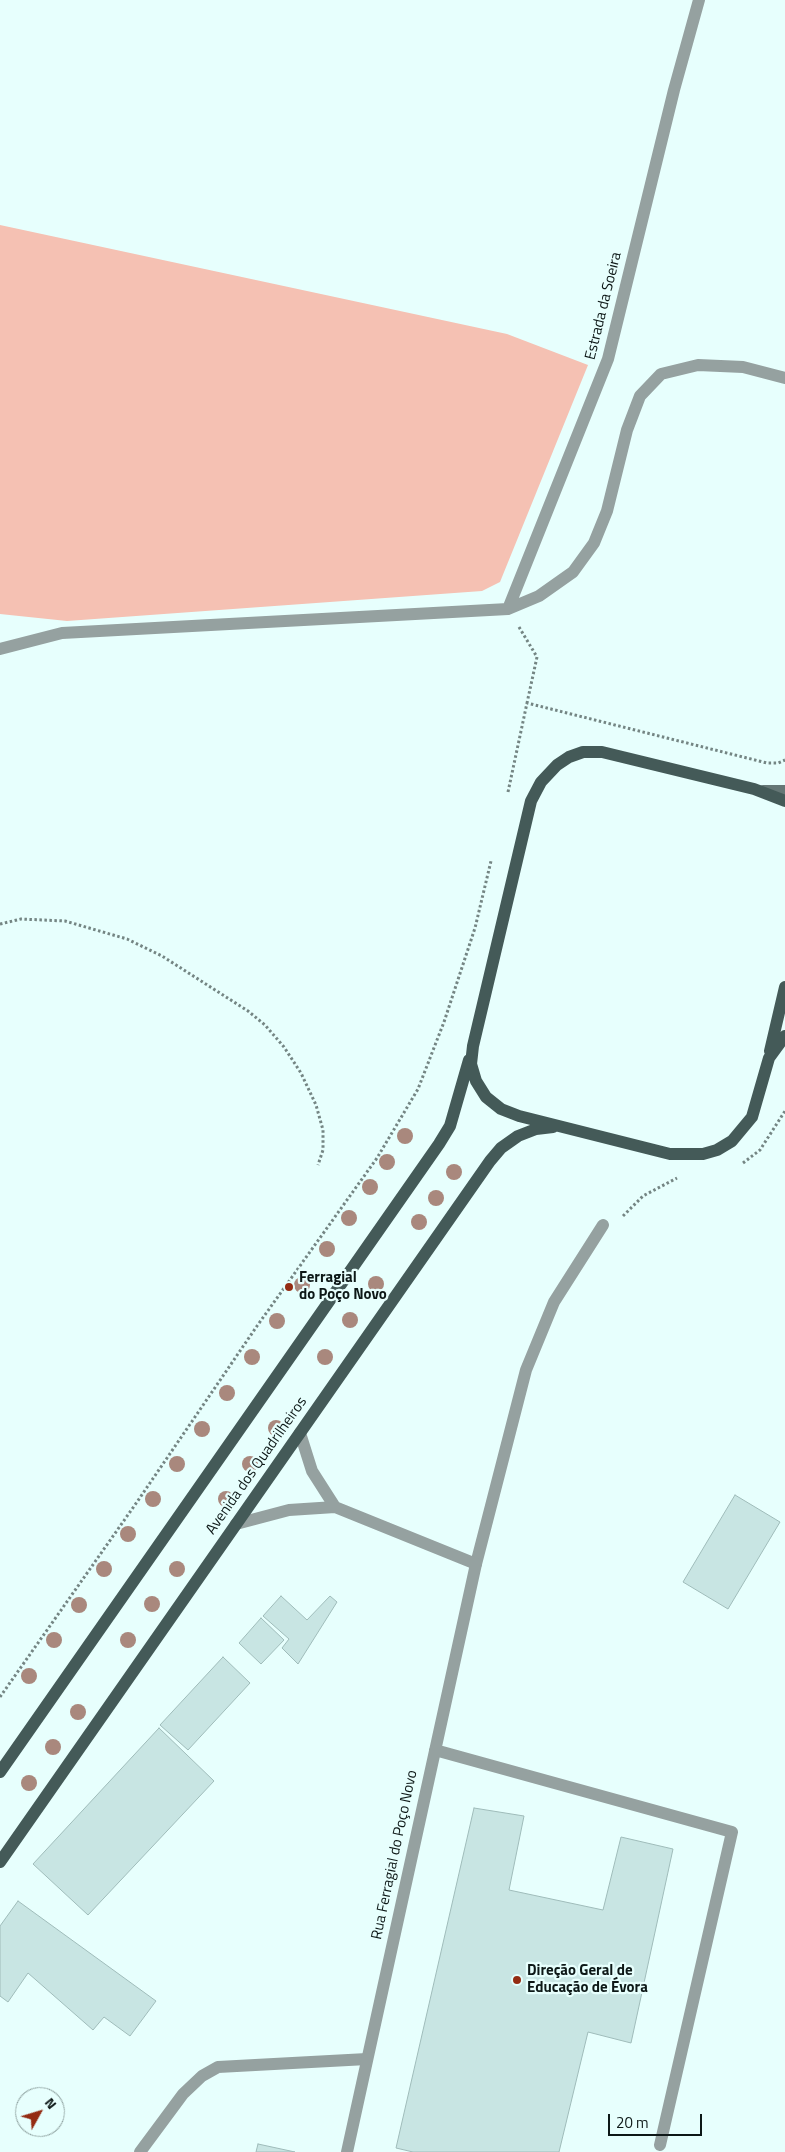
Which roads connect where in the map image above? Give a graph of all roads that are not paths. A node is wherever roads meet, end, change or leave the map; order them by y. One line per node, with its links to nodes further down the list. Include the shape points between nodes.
1 (699, 0): 3 (street, Estrada da Soeira, via 608,360)
2 (785, 378): 3 (street, via 743,367 698,365 661,374 640,396 607,511 594,543 573,572 539,596)
3 (508, 609): 4 (street, via 62,634)
4 (0, 649)
5 (754, 789): 6 (street); 7 (main road); 10 (main road, via 602,752 583,752 557,765 541,782 531,801)
6 (785, 791)
7 (785, 801)
8 (785, 987): 11 (main road)
9 (785, 1036): 11 (main road, via 774,1048)
10 (473, 1046): 12 (main road, via 473,1072 486,1097 501,1109); 19 (main road, via 457,1106 439,1144)
11 (765, 1073): 12 (main road, via 752,1118 732,1141 703,1154 670,1154)
12 (566, 1127): 14 (main road, Avenida dos Quadrilheiros, via 536,1129 501,1148)
13 (603, 1225): 17 (street, Rua Ferragial do Poço Novo, via 554,1302 526,1370)
14 (300, 1433): 15 (street, via 312,1470); 16 (main road, Avenida dos Quadrilheiros)
15 (335, 1507): 16 (street, via 290,1510); 17 (street)
16 (236, 1524): 20 (main road, Avenida dos Quadrilheiros)
17 (476, 1564): 18 (street, Rua Ferragial do Poço Novo)
18 (435, 1750): 21 (street, Rua Ferragial do Poço Novo); 22 (street, via 732,1832)
19 (0, 1772)
20 (0, 1862)
21 (368, 2059): 23 (street, via 218,2067 202,2076 183,2094); 24 (street, Rua Ferragial do Poço Novo)
22 (660, 2145)
23 (140, 2152)
24 (347, 2152)

